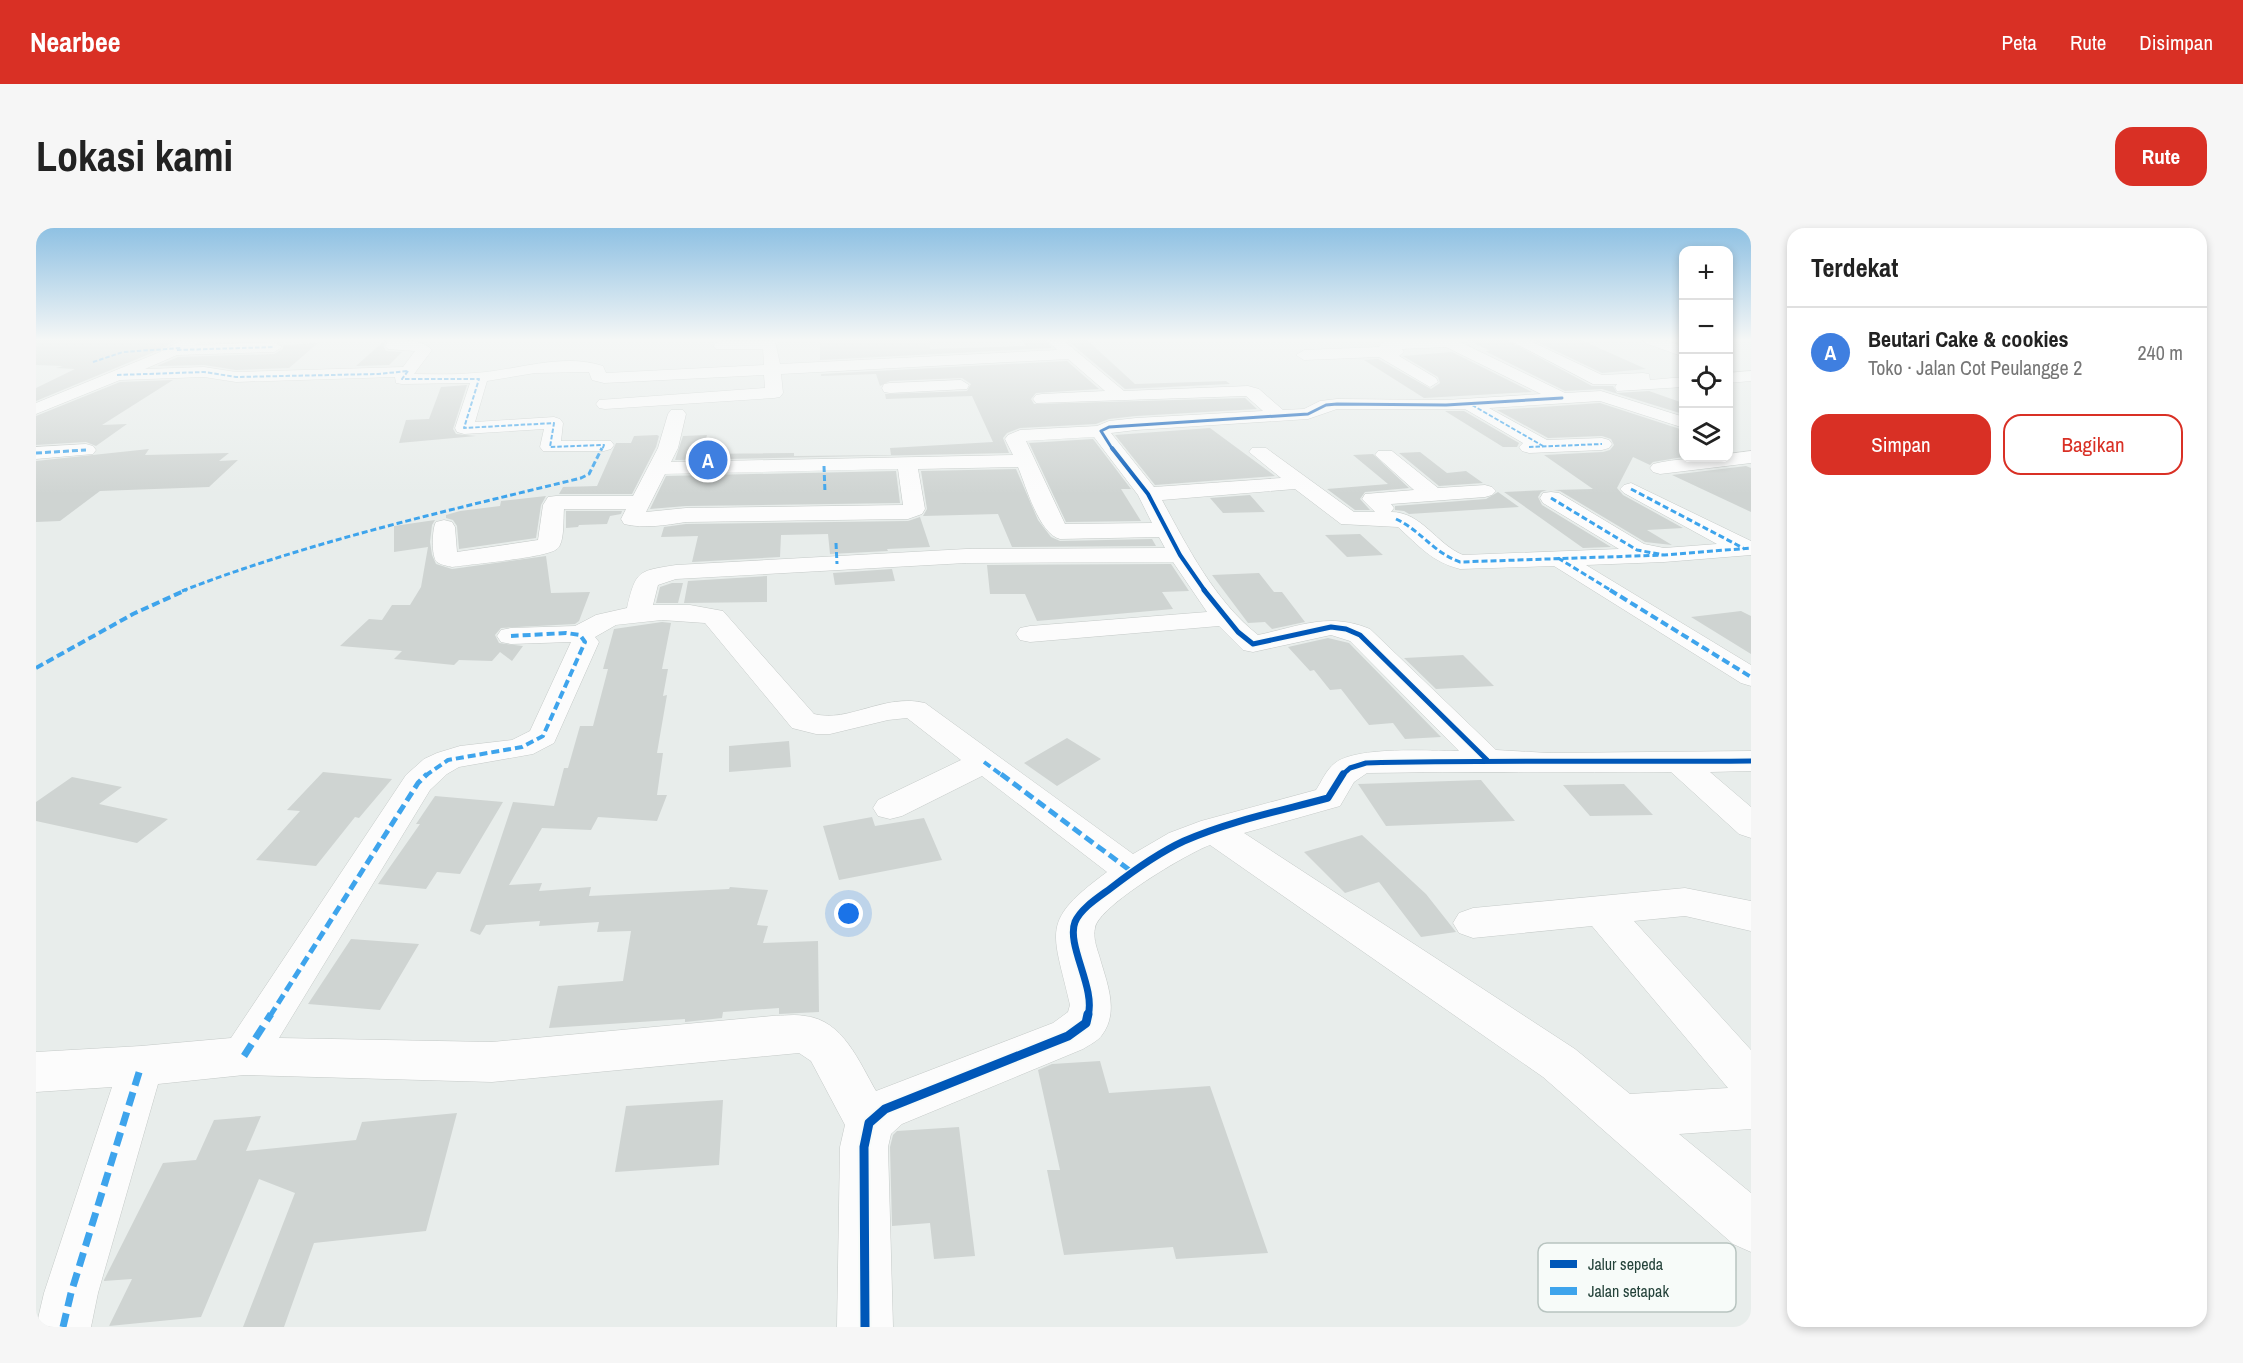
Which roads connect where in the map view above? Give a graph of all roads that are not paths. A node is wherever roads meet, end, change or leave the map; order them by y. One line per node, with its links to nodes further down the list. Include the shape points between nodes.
1 (78, 391): 16 (street)
2 (475, 391): 24 (street, via 464,428 554,423 550,447)
3 (774, 391): 13 (street)
4 (1031, 391): 15 (street)
5 (1115, 391): 10 (street)
6 (1241, 391): 10 (street)
7 (1249, 391): 18 (street)
8 (1548, 391): 12 (street)
9 (1609, 391): 11 (street)
10 (1120, 396): 15 (street)
11 (1601, 396): 12 (street); 19 (street)
12 (1562, 398): 14 (street)
13 (605, 404)
14 (1469, 404): 18 (street, via 1337,404 1308,414); 23 (street, via 1536,447)
15 (1034, 408): 21 (street)
16 (36, 409)
17 (677, 414): 34 (street, via 668,448)
18 (1279, 416): 20 (street, via 1136,424)
19 (1679, 422)
20 (1101, 432): 21 (street); 40 (street)
21 (1045, 435): 31 (street, via 1016,437)
22 (1733, 441): 25 (street)
23 (1602, 444)
24 (604, 445)
25 (1751, 448)
26 (86, 450): 28 (street)
27 (1259, 452): 36 (street)
28 (36, 453)
29 (1385, 455): 41 (street)
30 (1751, 457): 35 (street)
31 (1024, 461): 32 (street); 46 (street, via 1060,532)
32 (907, 465): 33 (street); 43 (street, via 914,509 908,512 698,514 632,519)
33 (824, 466): 34 (street); 39 (street)
34 (657, 468): 43 (street)
35 (1660, 468)
36 (1300, 482): 40 (street); 44 (street, via 1349,519)
37 (1631, 489): 47 (street)
38 (1485, 491): 41 (street)
39 (825, 493)
40 (1148, 494): 46 (street)
41 (1433, 495): 44 (street, via 1373,500)
42 (1551, 498): 49 (street, via 1623,544)
43 (639, 502): 45 (street, via 556,502 551,542 546,545 452,560 446,558)
44 (1396, 519): 50 (street, via 1406,522 1449,560)
45 (444, 527)
46 (1169, 530): 48 (street)
47 (1747, 548): 49 (street)
48 (1180, 555): 51 (street, via 837,553 657,575 646,581); 52 (street)
49 (1664, 555): 50 (street)
50 (1558, 558): 56 (street)
51 (638, 615): 54 (street, via 609,619); 59 (street, via 702,613 714,617 802,721 813,726 826,727 891,708 914,709)
52 (1226, 618): 53 (street); 57 (street, via 1253,644 1331,627 1360,635)
53 (1030, 634)
54 (580, 635): 55 (street); 68 (street, via 585,642 579,660 543,736 534,744 517,749 447,760 418,783)
55 (511, 636)
56 (1751, 677)
57 (1487, 760): 60 (street); 63 (street, via 1356,765 1341,774 1328,798)
58 (1751, 761): 60 (street)
59 (984, 762): 61 (street); 64 (street)
60 (1679, 762): 62 (street)
61 (890, 808)
62 (1751, 826)
63 (1213, 830): 64 (street, via 1182,842); 73 (street, via 1558,1063)
64 (1132, 872): 74 (street, via 1090,904 1075,923 1075,941 1091,1005 1086,1023 1068,1036 885,1110)
65 (1602, 912): 66 (street, via 1685,902); 67 (street); 71 (street)
66 (1751, 916)
67 (1473, 923)
68 (244, 1056): 69 (street); 74 (street, via 492,1062 806,1034 827,1048)
69 (141, 1066): 70 (street); 76 (street)
70 (36, 1072)
71 (1751, 1082)
72 (1751, 1108): 73 (street)
73 (1621, 1116): 75 (street)
74 (869, 1123): 77 (street, via 864,1147)
75 (1751, 1226)
76 (63, 1327)
77 (864, 1327)

